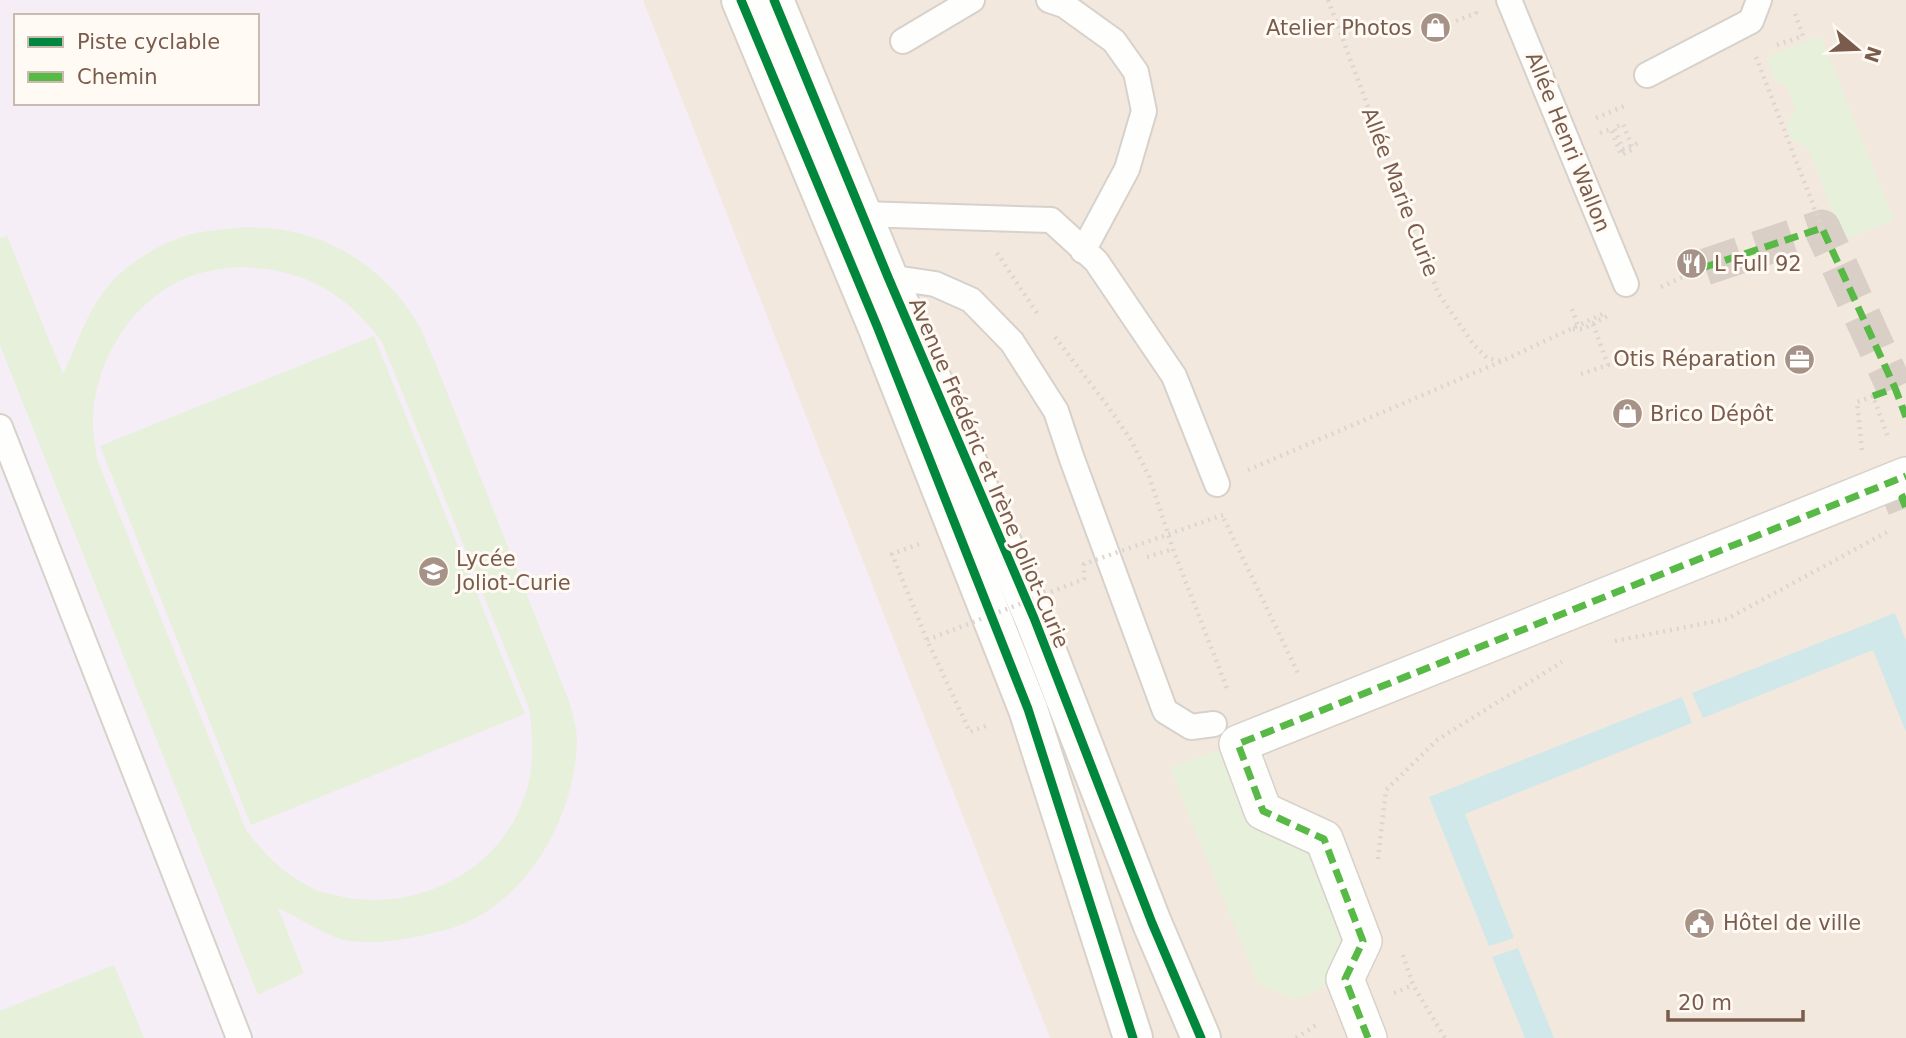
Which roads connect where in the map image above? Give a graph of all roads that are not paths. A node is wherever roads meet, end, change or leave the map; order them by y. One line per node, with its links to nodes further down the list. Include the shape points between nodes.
1 (741, 0): 18 (main road, via 877,326 1028,709)
2 (775, 0): 9 (main road, Avenue Frédéric et Irène Joliot-Curie)
3 (972, 0): 7 (lane)
4 (1049, 0): 10 (lane, via 1064,5 1114,41 1136,72 1144,111 1127,169)
5 (1510, 0): 12 (lane, Allée Henri Wallon)
6 (1759, 0): 8 (lane, via 1751,21)
7 (903, 41)
8 (1647, 75)
9 (862, 214): 10 (lane, via 1051,220); 11 (main road, Avenue Frédéric et Irène Joliot-Curie)
10 (1083, 250): 15 (lane, via 1096,261 1174,376)
11 (888, 277): 16 (lane, via 934,285 971,300 1012,342 1056,411 1164,711 1191,727); 19 (main road, Avenue Frédéric et Irène Joliot-Curie, via 1034,618)
12 (1626, 284)
13 (0, 427): 17 (lane)
14 (1898, 460): 20 (street, via 1238,744 1262,811 1324,839 1363,941 1345,979)
15 (1217, 484)
16 (1214, 724)
17 (239, 1038)
18 (1133, 1038)
19 (1201, 1038)
20 (1368, 1038)

